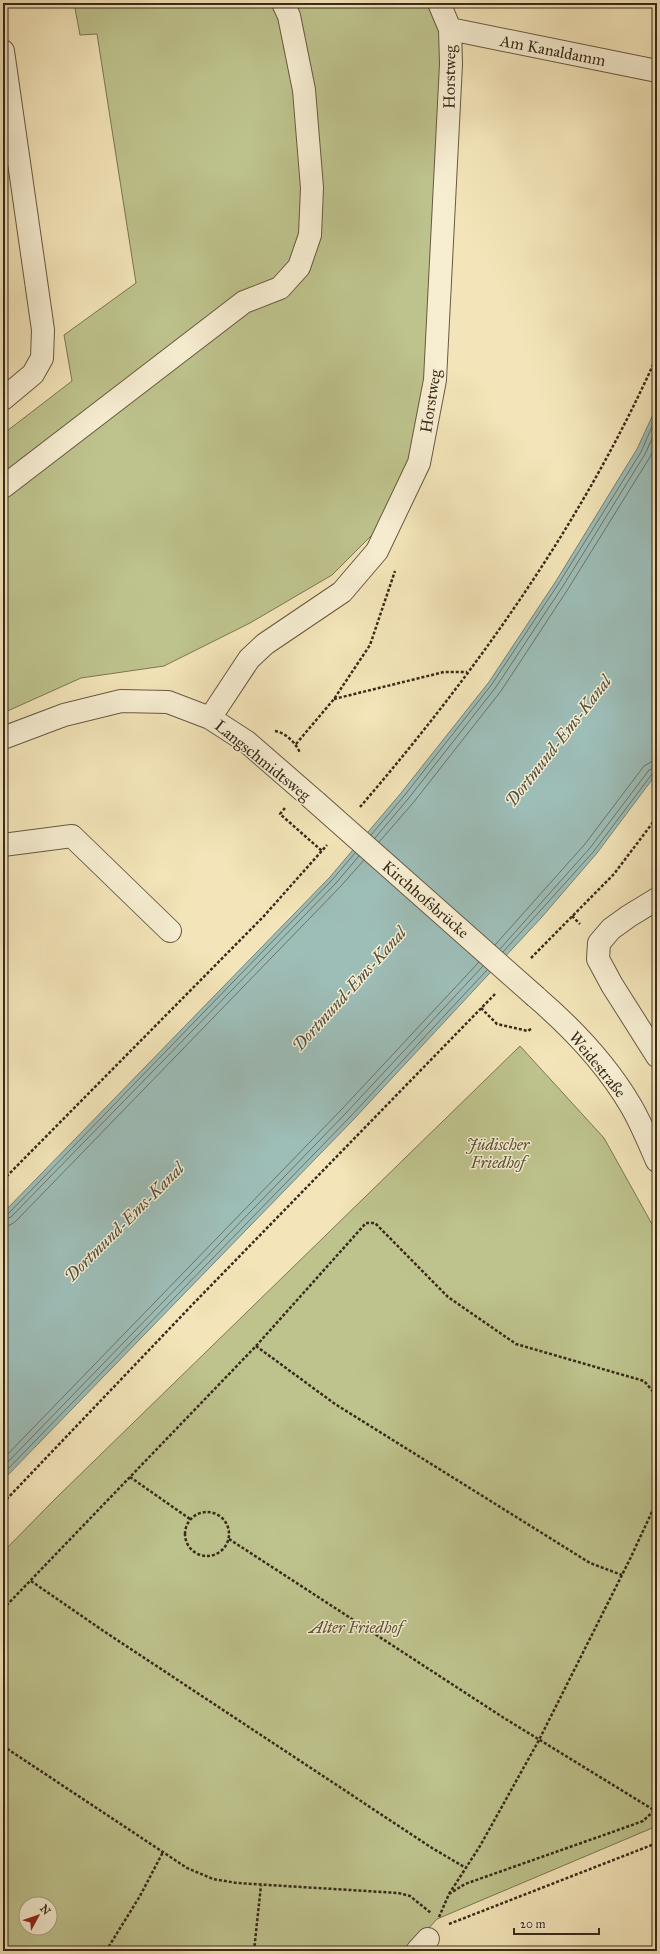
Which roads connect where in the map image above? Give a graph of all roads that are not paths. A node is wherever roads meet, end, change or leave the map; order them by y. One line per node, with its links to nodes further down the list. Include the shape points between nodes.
1 (283, 3): 8 (street, via 289,16 304,90 312,188 310,234 299,267 280,288 244,302)
2 (440, 3): 3 (street, Horstweg)
3 (450, 30): 5 (street, Am Kanaldamm); 9 (street, Horstweg, via 451,64 435,380 419,463 377,551 342,592 265,644 249,659)
4 (3, 51): 6 (street)
5 (657, 71)
6 (6, 85): 7 (street, via 43,330 42,358 34,374)
7 (3, 399)
8 (3, 487)
9 (210, 718): 10 (street, Langschmidtsweg, via 168,702 121,701 64,715); 11 (street, Langschmidtsweg, via 246,742)
10 (3, 738)
11 (316, 802): 15 (street, Kirchhofsbrücke, bridge)
12 (3, 845): 14 (street, via 72,836)
13 (657, 899): 16 (street, via 611,929 599,943 598,958)
14 (170, 931)
15 (536, 997): 17 (street, Weidestraße, via 571,1030 610,1074 630,1106)
16 (657, 1056)
17 (657, 1161)

